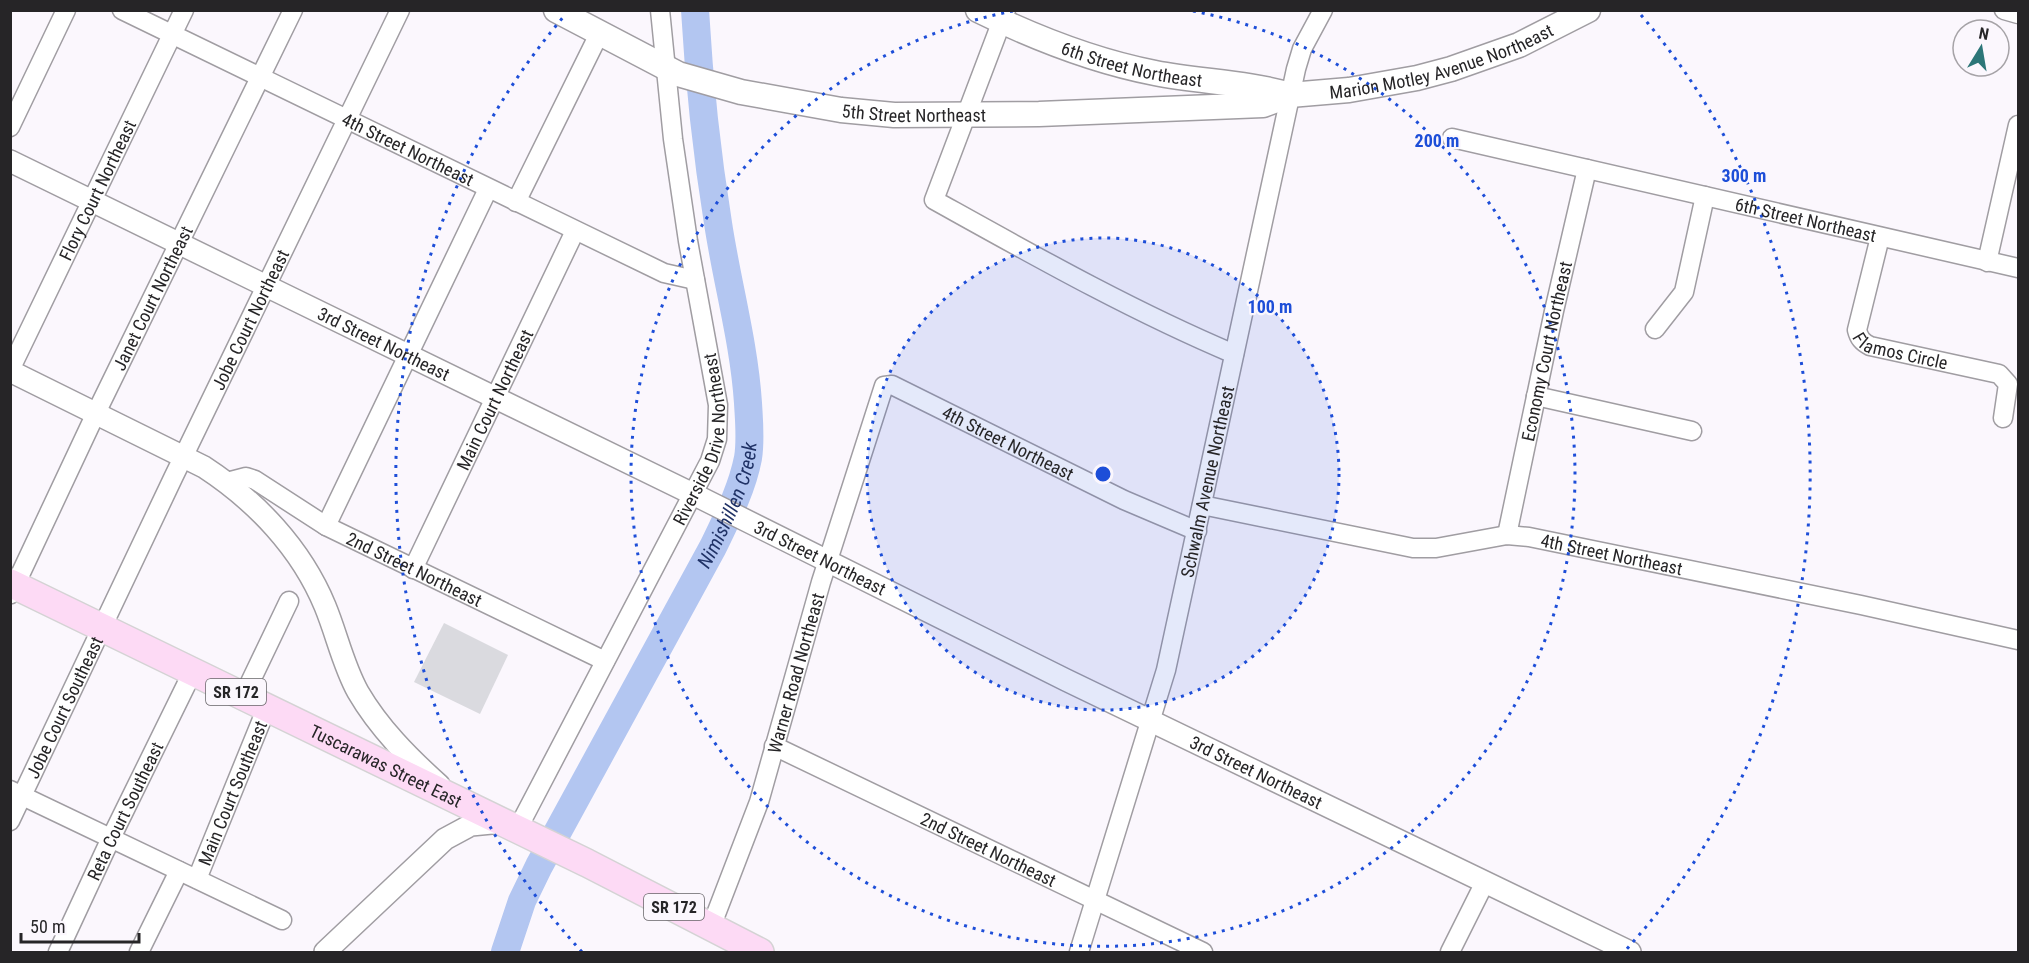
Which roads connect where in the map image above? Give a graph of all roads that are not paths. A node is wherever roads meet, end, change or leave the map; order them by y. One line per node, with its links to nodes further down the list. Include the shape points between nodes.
1 (66, 10): 22 (street)
2 (122, 10): 15 (street, 4th Street Northeast)
3 (184, 10): 15 (street, Flory Court Northeast)
4 (292, 10): 17 (street, Janet Court Northeast)
5 (400, 10): 20 (street, Jobe Court Northeast)
6 (556, 10): 14 (main road, 5th Street Northeast)
7 (660, 10): 16 (street, Riverside Drive Northeast)
8 (978, 10): 13 (main road, 6th Street Northeast)
9 (1323, 10): 18 (street, Schwalm Avenue Northeast, via 1302,49)
10 (1588, 10): 18 (main road, Marion Motley Avenue Northeast, via 1519,45 1451,69 1349,90)
11 (2004, 10): 12 (street)
12 (2019, 14)
13 (1004, 16): 18 (main road, 6th Street Northeast, via 1052,44 1120,65 1190,79 1263,87); 19 (street)
14 (600, 32): 16 (main road, 5th Street Northeast); 29 (street)
15 (172, 35): 17 (street, 4th Street Northeast); 28 (street, Flory Court Northeast)
16 (672, 71): 19 (main road, 5th Street Northeast, via 741,92 865,113); 35 (street, Riverside Drive Northeast, via 676,162)
17 (260, 77): 20 (street, 4th Street Northeast); 32 (street, Janet Court Northeast)
18 (1290, 95): 19 (main road, 5th Street Northeast, via 1263,105); 38 (street, Schwalm Avenue Northeast)
19 (967, 115): 38 (street, via 934,200 1076,279)
20 (347, 120): 26 (street, 4th Street Northeast); 36 (street, Jobe Court Northeast)
21 (2019, 125): 33 (street)
22 (10, 127)
23 (1452, 138): 25 (street, 6th Street Northeast)
24 (10, 161): 28 (street, 3rd Street Northeast)
25 (1587, 169): 27 (street, 6th Street Northeast); 42 (street, Economy Court Northeast)
26 (488, 189): 29 (street, 4th Street Northeast); 39 (street)
27 (1705, 196): 31 (street, 6th Street Northeast); 37 (street, via 1684,292)
28 (91, 201): 32 (street, 3rd Street Northeast); 40 (street, Flory Court Northeast)
29 (516, 202): 30 (street, 4th Street Northeast)
30 (575, 231): 35 (street, 4th Street Northeast, via 664,273); 43 (street, Main Court Northeast)
31 (1881, 237): 33 (street, 6th Street Northeast); 45 (street, Flamos Circle, via 1858,336 1870,346 1999,374 2008,384)
32 (178, 244): 36 (street, 3rd Street Northeast); 44 (street, Janet Court Northeast)
33 (1987, 262): 34 (street, 6th Street Northeast)
34 (2019, 268)
35 (695, 280): 49 (street, Riverside Drive Northeast, via 718,416 714,450)
36 (266, 287): 39 (street, 3rd Street Northeast); 47 (street, Jobe Court Northeast)
37 (1655, 329)
38 (1234, 354): 50 (street, Schwalm Avenue Northeast)
39 (408, 357): 43 (street, 3rd Street Northeast); 51 (street)
40 (10, 370): 44 (street)
41 (887, 384): 52 (street, 4th Street Northeast, via 1124,500); 54 (street, Warner Road Northeast)
42 (1536, 396): 46 (street); 53 (street, Economy Court Northeast)
43 (494, 398): 49 (street, 3rd Street Northeast); 55 (street, Main Court Northeast)
44 (96, 413): 47 (street); 56 (street, Janet Court Northeast)
45 (2003, 418)
46 (1692, 431)
47 (184, 456): 48 (street); 58 (street, Jobe Court Northeast)
48 (227, 482): 51 (street, 2nd Street Northeast, via 240,478 255,480); 66 (street, via 267,519 306,568 326,608 352,679 375,718 416,764)
49 (698, 497): 54 (street, 3rd Street Northeast); 60 (street, Riverside Drive Northeast)
50 (1202, 505): 52 (street, Schwalm Avenue Northeast); 53 (street, 4th Street Northeast, via 1413,548 1436,548)
51 (326, 526): 55 (street, 2nd Street Northeast)
52 (1197, 531): 63 (street, Schwalm Avenue Northeast)
53 (1507, 535): 59 (street, 4th Street Northeast, via 1862,604)
54 (828, 561): 63 (street, 3rd Street Northeast); 64 (street, Warner Road Northeast)
55 (413, 569): 60 (street, 2nd Street Northeast)
56 (12, 588): 58 (main road, Tuscarawas Street East / SR 172)
57 (289, 601): 62 (street, Main Court Southeast)
58 (103, 627): 61 (main road, Tuscarawas Street East / SR 172); 65 (street, Jobe Court Southeast)
59 (2019, 640)
60 (605, 661): 68 (street, Riverside Drive Northeast)
61 (193, 671): 62 (main road, Tuscarawas Street East / SR 172); 69 (street, Reta Court Southeast)
62 (255, 701): 66 (main road, Tuscarawas Street East / SR 172); 71 (street, Main Court Southeast)
63 (1152, 721): 72 (street, 3rd Street Northeast); 73 (street, Schwalm Avenue Northeast)
64 (774, 746): 73 (street, 2nd Street Northeast); 75 (street, Warner Road Northeast, via 759,802)
65 (16, 793): 67 (street, Jobe Court Southeast); 69 (street)
66 (460, 802): 68 (main road, Tuscarawas Street East / SR 172)
67 (10, 821)
68 (516, 829): 75 (main road, Tuscarawas Street East / SR 172); 79 (street, via 471,825 445,839)
69 (111, 838): 70 (street); 77 (street, Reta Court Southeast)
70 (179, 870): 71 (street); 78 (street)
71 (197, 879): 74 (street)
72 (1485, 882): 82 (street); 83 (street, 3rd Street Northeast)
73 (1096, 900): 80 (street, Schwalm Avenue Northeast); 81 (street, 2nd Street Northeast)
74 (282, 920)
75 (711, 927): 76 (main road, Tuscarawas Street East / SR 172)
76 (754, 951)
77 (58, 952)
78 (139, 952)
79 (325, 952)
80 (1079, 952)
81 (1203, 952)
82 (1450, 952)
83 (1630, 952)

